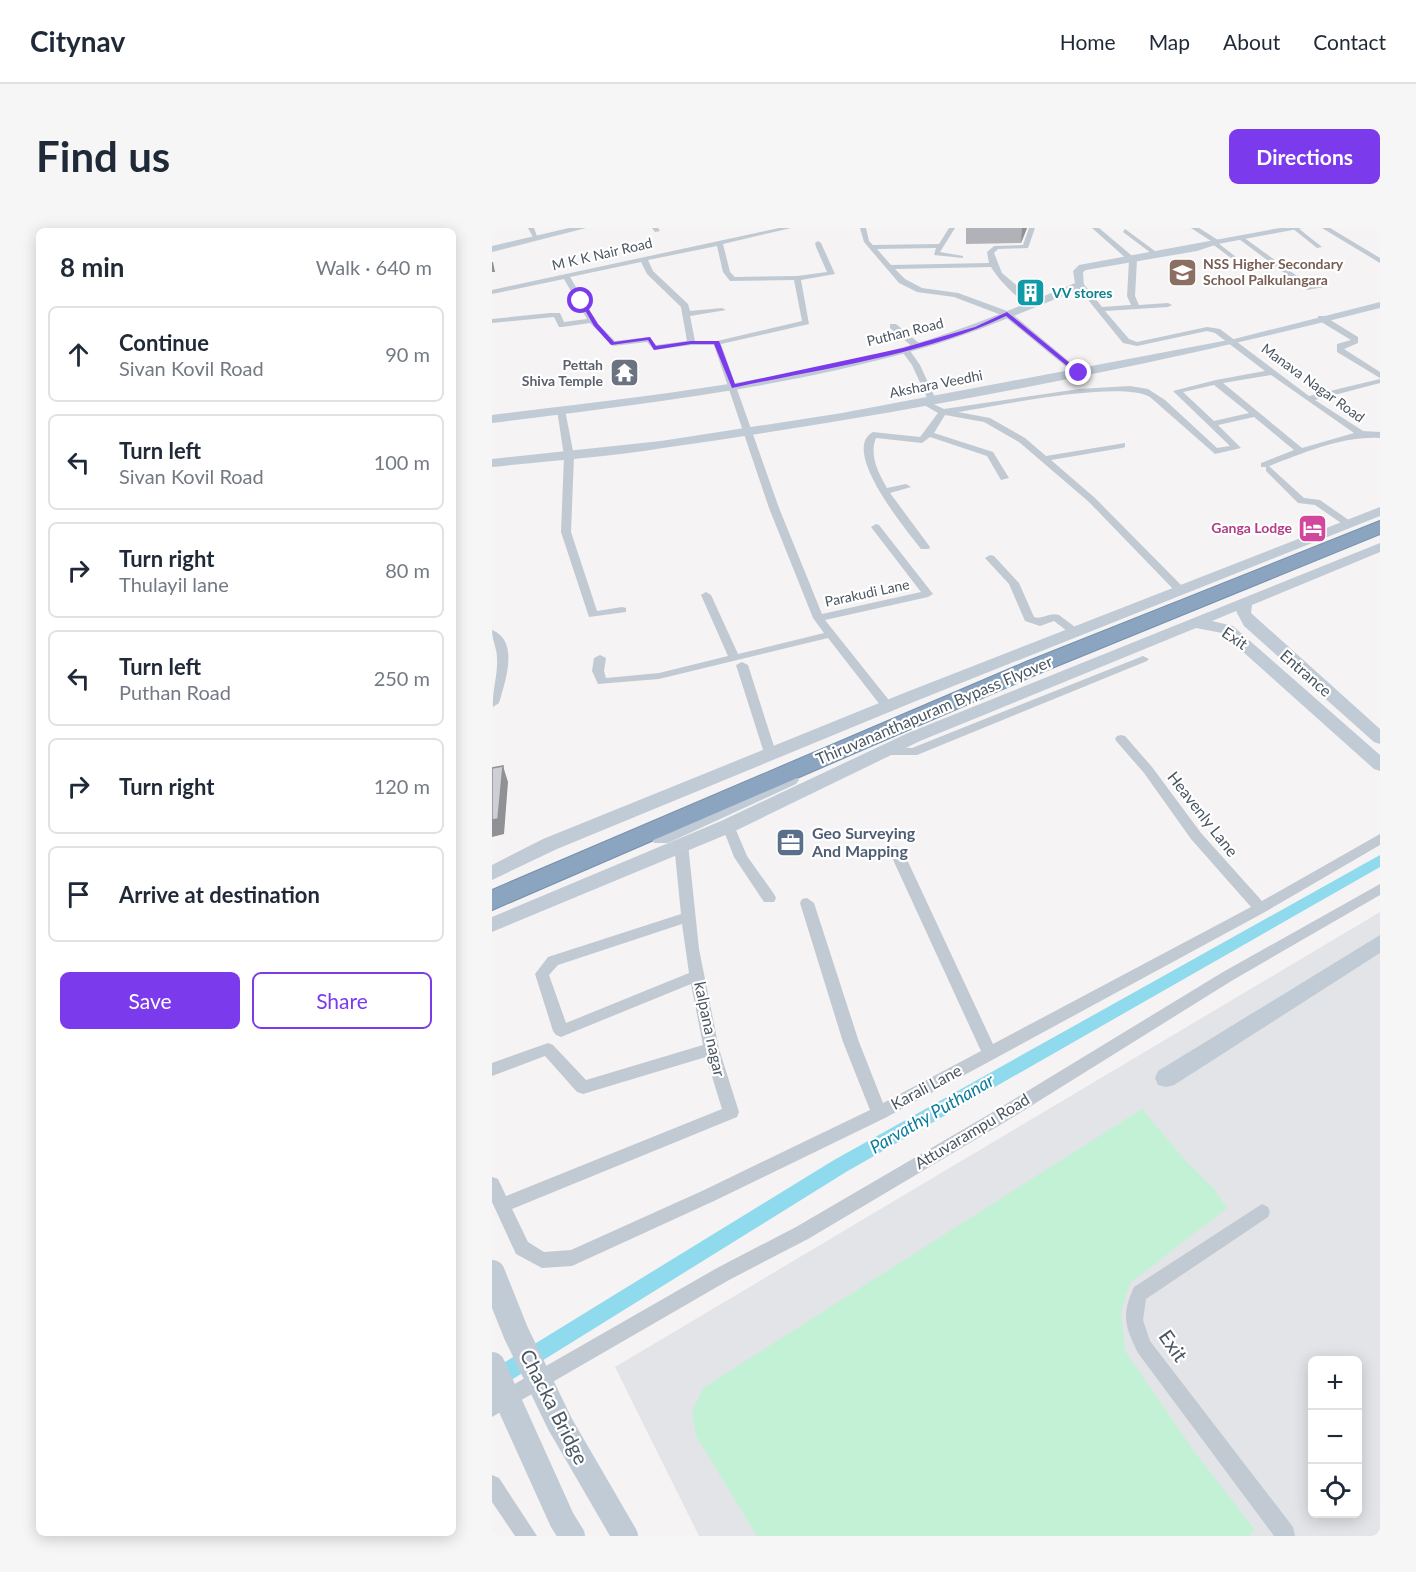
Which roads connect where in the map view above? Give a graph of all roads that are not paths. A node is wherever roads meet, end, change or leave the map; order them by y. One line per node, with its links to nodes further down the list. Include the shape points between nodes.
1 (531, 228): 13 (street)
2 (581, 228): 13 (street)
3 (788, 228): 15 (street, M K K Nair Road)
4 (863, 228): 19 (street)
5 (952, 228): 18 (street)
6 (1032, 228): 27 (street, via 1026,247 992,248)
7 (1095, 228): 25 (street)
8 (1194, 228): 16 (street)
9 (1297, 228): 11 (street); 20 (street)
10 (1325, 228): 26 (street)
11 (1268, 230): 14 (street)
12 (1125, 231): 22 (street)
13 (536, 238): 21 (street)
14 (1240, 238): 16 (street); 32 (street, via 1310,288)
15 (718, 242): 24 (street, M K K Nair Road); 30 (street, via 733,279)
16 (1215, 242): 22 (street); 23 (street)
17 (818, 243): 30 (street, via 831,274)
18 (941, 246): 19 (street); 27 (street, via 936,254)
19 (871, 247): 28 (street)
20 (1319, 247)
21 (492, 249)
22 (1157, 255): 25 (street)
23 (1233, 257)
24 (643, 258): 29 (street, M K K Nair Road); 40 (street, via 650,272 682,300)
25 (1133, 260): 31 (street, via 1083,267 1078,271); 37 (street, via 1131,296)
26 (1380, 261)
27 (992, 262): 28 (street); 34 (street, via 1007,283)
28 (889, 267): 41 (street, via 902,281 920,290 955,295)
29 (565, 275): 33 (street, M K K Nair Road); 43 (street)
30 (797, 278): 48 (street, via 806,322)
31 (1080, 285): 34 (street, Puthan Road); 38 (street)
32 (1320, 287)
33 (492, 292)
34 (1032, 303): 41 (street, Puthan Road)
35 (1168, 305): 37 (street)
36 (1380, 305): 42 (street, Akshara Veedhi)
37 (1136, 307): 38 (street)
38 (1101, 309): 46 (street, Manava Nagar Road, via 1131,343 1207,329)
39 (722, 310): 40 (street)
40 (685, 314): 47 (street)
41 (1007, 314): 49 (street, Puthan Road, via 977,328); 52 (street)
42 (1321, 318): 46 (street, Akshara Veedhi); 53 (street, via 1355,339 1340,346 1340,350)
43 (592, 320): 44 (street, via 562,325 557,315 550,315); 47 (street, via 613,344 650,339 654,348)
44 (492, 321)
45 (893, 326): 49 (street)
46 (1234, 342): 51 (street, Manava Nagar Road); 52 (street, Akshara Veedhi)
47 (691, 343): 48 (street)
48 (717, 343): 56 (street, Parakudi Lane)
49 (917, 346): 50 (street, Puthan Road)
50 (905, 350): 56 (street, Puthan Road); 60 (street, via 916,365)
51 (1273, 372): 55 (street); 59 (street, Manava Nagar Road)
52 (1079, 373): 60 (street, Akshara Veedhi)
53 (1380, 376)
54 (1380, 381): 59 (street)
55 (1216, 382): 57 (street); 63 (street)
56 (732, 386): 61 (street, Puthan Road); 66 (street, Parakudi Lane)
57 (1177, 391): 58 (street); 65 (street)
58 (1154, 397): 62 (street, via 1137,389 1089,391); 65 (street, via 1215,451 1237,448)
59 (1308, 399): 68 (street, Manava Nagar Road)
60 (928, 401): 62 (street); 66 (street, Akshara Veedhi)
61 (561, 410): 64 (street, Puthan Road); 72 (street)
62 (943, 412): 67 (street); 73 (street, via 987,420 1010,431)
63 (1256, 414): 65 (street); 71 (street)
64 (492, 419)
65 (1212, 424)
66 (747, 432): 72 (street, Akshara Veedhi); 90 (street, Parakudi Lane)
67 (929, 434): 75 (street, via 990,454); 77 (street, via 922,440 870,437 868,450)
68 (1361, 434): 69 (street, Manava Nagar Road); 71 (street)
69 (1380, 435)
70 (1122, 445): 73 (street)
71 (1300, 451): 80 (street, via 1266,467 1301,501 1317,502)
72 (570, 456): 74 (street, Akshara Veedhi); 89 (street, via 566,532 574,561 593,615)
73 (1044, 459): 86 (street, via 1092,500)
74 (492, 463)
75 (1004, 478)
76 (906, 487): 77 (street)
77 (884, 491): 84 (street)
78 (1380, 511): 80 (street)
79 (1380, 516): 110 (highway, Thiruvananthapuram Bypass Flyover, via 1011,665)
80 (1347, 523): 86 (street)
81 (876, 527): 90 (street, Parakudi Lane, via 928,594)
82 (1380, 527): 113 (highway, Thiruvananthapuram Bypass Flyover, via 1034,667)
83 (1377, 544): 88 (street); 117 (street, via 884,736 538,893 523,902)
84 (925, 547)
85 (990, 558): 92 (street, via 1014,583 1029,619 1040,623 1054,617)
86 (1180, 590): 92 (street)
87 (706, 595): 97 (street)
88 (1245, 601): 91 (street); 100 (street, Entrance, via 1244,613 1250,623)
89 (622, 610)
90 (818, 618): 94 (street)
91 (1190, 622): 102 (street); 104 (street, Exit, via 1227,629)
92 (1075, 632): 99 (street)
93 (492, 633): 98 (street, via 504,652)
94 (831, 634): 97 (street); 99 (street)
95 (600, 658): 97 (street, via 598,671 602,682)
96 (1143, 659): 102 (street, via 913,752)
97 (738, 661): 103 (street)
98 (493, 703)
99 (888, 706): 103 (street)
100 (1380, 738)
101 (1121, 739): 115 (street, Heavenly Lane, via 1196,836)
102 (888, 751): 105 (street)
103 (771, 756): 109 (street, via 550,844)
104 (1380, 765)
105 (728, 826): 107 (street); 112 (street, via 741,857)
106 (1380, 839): 115 (street, Karali Lane)
107 (681, 844): 116 (street, kalpana nagar); 117 (street)
108 (896, 851): 124 (street)
109 (492, 873)
110 (492, 886)
111 (1380, 889): 133 (street, Attuvarampu Road, via 802,1233 723,1274)
112 (769, 898)
113 (492, 900)
114 (807, 903): 127 (street, via 851,1042)
115 (1260, 908): 124 (street, Karali Lane)
116 (690, 916): 120 (street, kalpana nagar); 121 (street, via 553,961 546,967 542,974 545,988)
117 (510, 918): 118 (street)
118 (492, 925)
119 (1380, 943): 126 (street)
120 (698, 975): 121 (street); 123 (street, kalpana nagar)
121 (561, 1030): 122 (street, via 562,1037)
122 (548, 1049): 123 (street, via 583,1087); 125 (street)
123 (711, 1049): 129 (street, kalpana nagar, via 731,1112)
124 (990, 1054): 127 (street, Karali Lane)
125 (492, 1070)
126 (1166, 1078)
127 (879, 1113): 129 (street, Karali Lane, via 572,1258 542,1260 522,1248)
128 (492, 1184): 129 (street, Karali Lane)
129 (503, 1205)
130 (1262, 1212): 138 (street, Exit, via 1140,1293 1133,1306 1133,1326 1144,1347)
131 (492, 1273): 137 (street, Chacka Bridge, bridge, via 560,1424)
132 (492, 1365): 136 (street, Chacka Bridge, bridge)
133 (492, 1408)
134 (492, 1485): 135 (street)
135 (527, 1536)
136 (572, 1536)
137 (625, 1536)
138 (1284, 1536)

